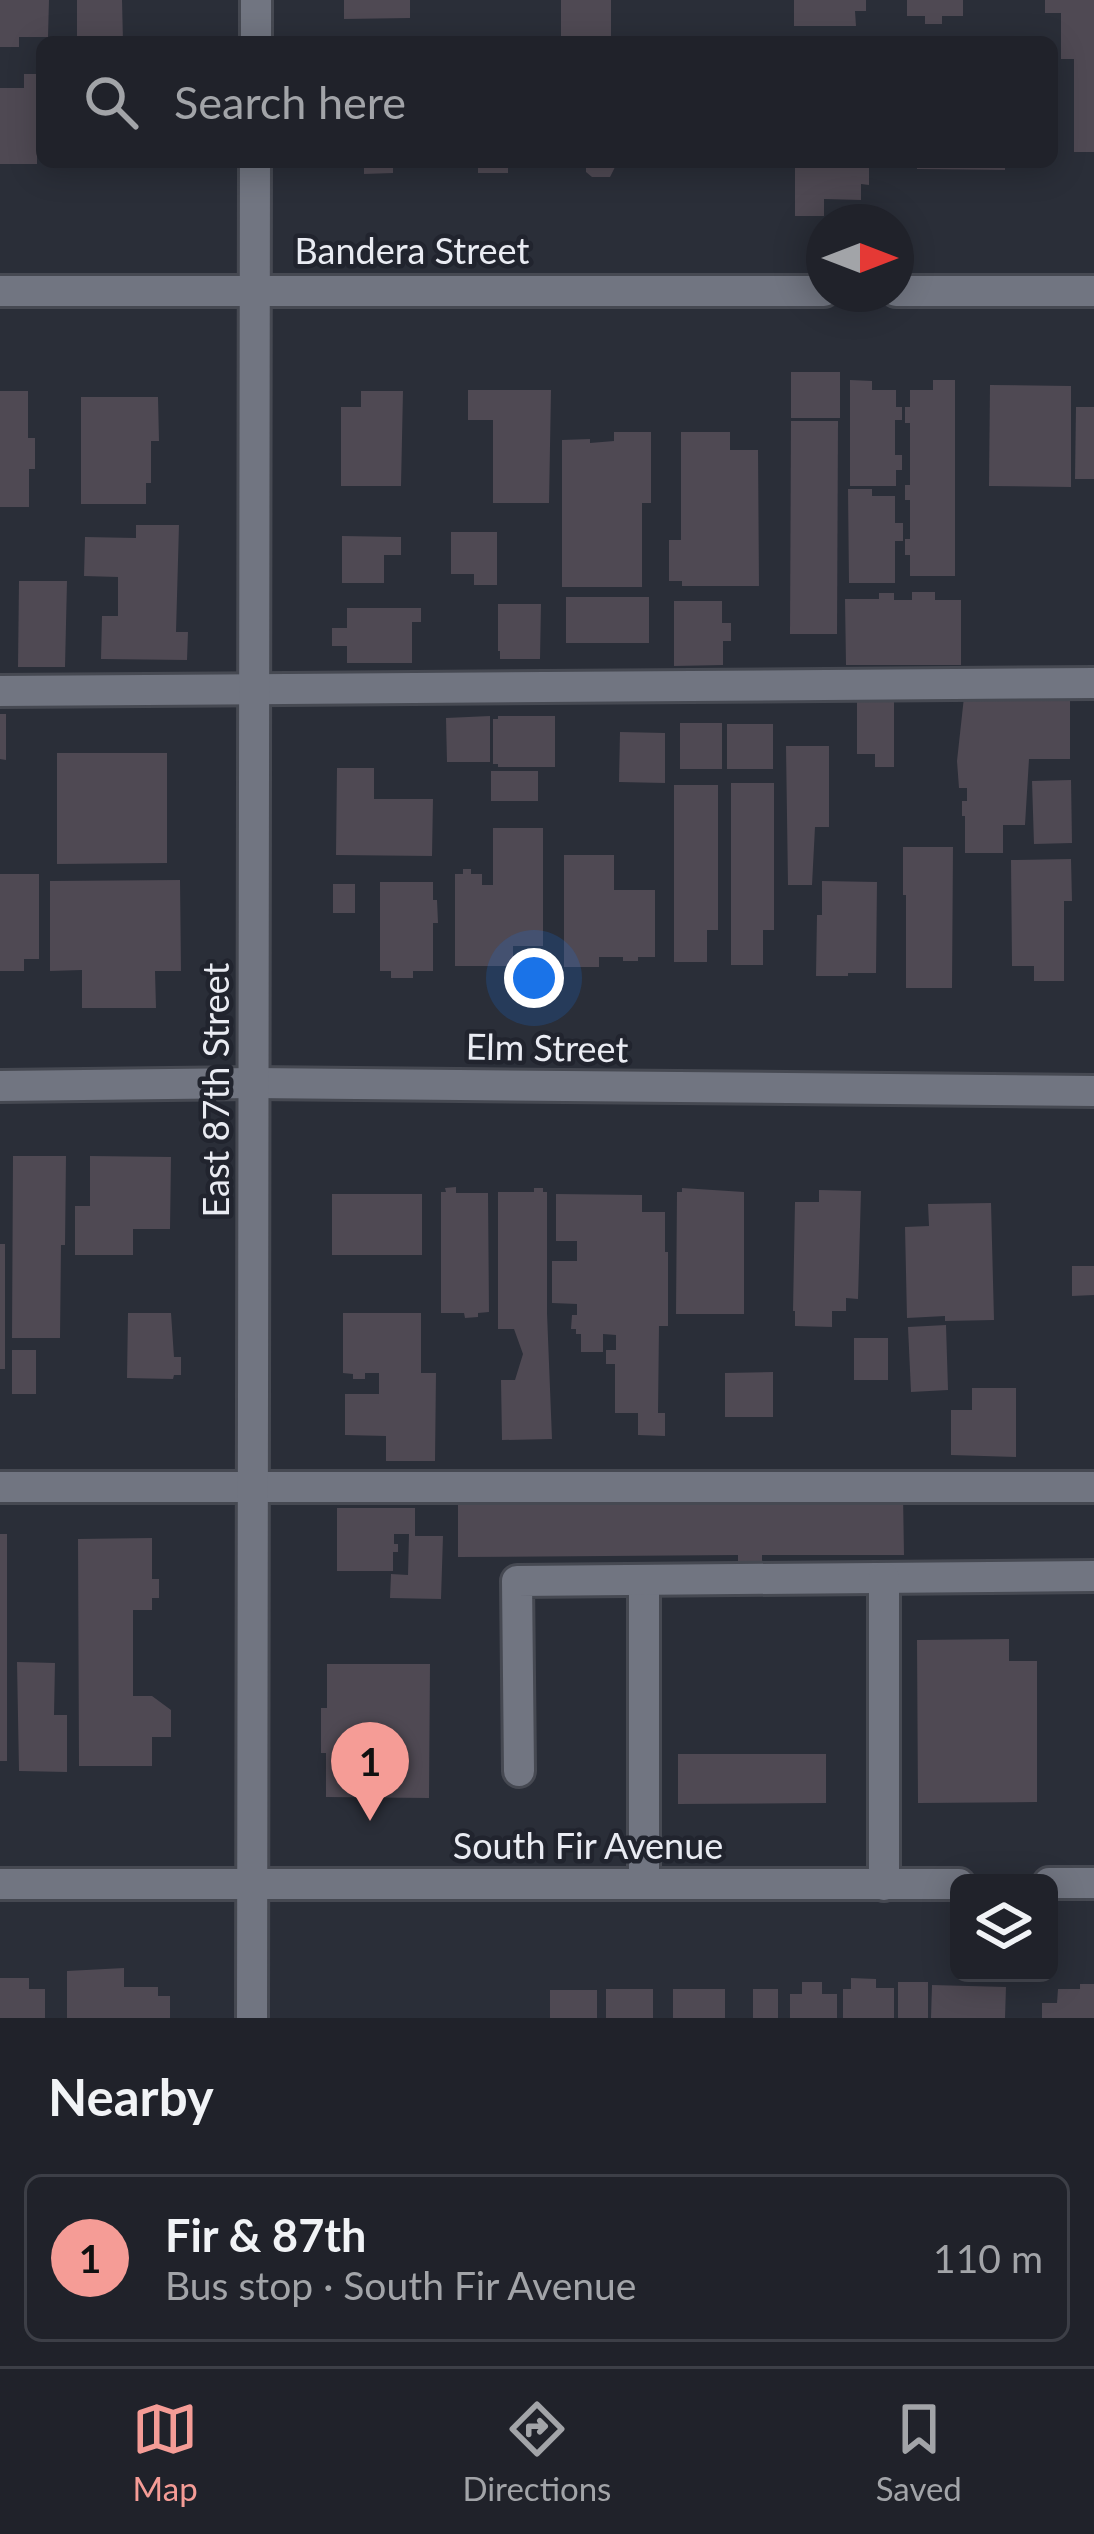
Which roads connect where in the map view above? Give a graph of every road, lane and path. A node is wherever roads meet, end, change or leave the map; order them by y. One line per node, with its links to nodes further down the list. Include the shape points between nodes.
1 (256, 0): 2 (street)
2 (256, 36)
3 (255, 168): 4 (street, East 87th Street)
4 (255, 289): 5 (street, Bandera Street); 6 (street, Bandera Street); 10 (street, East 87th Street)
5 (0, 291)
6 (806, 291)
7 (914, 291): 8 (street)
8 (1094, 291)
9 (1094, 683): 10 (street)
10 (254, 690): 11 (street); 12 (street, East 87th Street)
11 (0, 691)
12 (254, 1083): 13 (street, Elm Street); 14 (street, Elm Street); 15 (street, East 87th Street)
13 (0, 1086)
14 (1094, 1091)
15 (254, 1486): 16 (street); 17 (street); 23 (street, East 87th Street)
16 (0, 1487)
17 (1094, 1487)
18 (1094, 1576): 19 (street)
19 (884, 1578): 20 (street); 28 (street)
20 (644, 1580): 21 (street, via 517,1581); 26 (street)
21 (519, 1771)
22 (1094, 1882): 24 (street)
23 (253, 1883): 25 (street, South Fir Avenue); 26 (street, South Fir Avenue); 29 (street, East 87th Street)
24 (1058, 1883)
25 (0, 1884)
26 (644, 1884): 28 (street, South Fir Avenue)
27 (950, 1884): 28 (street, South Fir Avenue)
28 (884, 1885)
29 (252, 2018)

